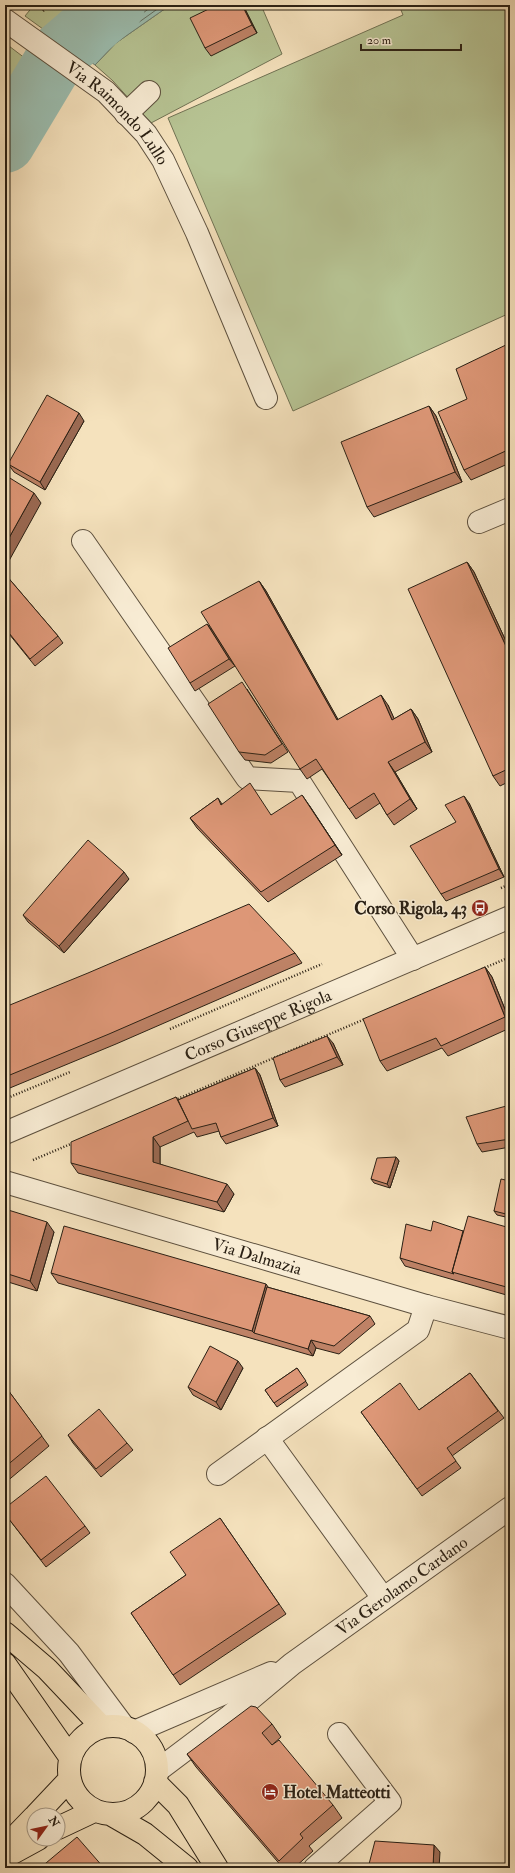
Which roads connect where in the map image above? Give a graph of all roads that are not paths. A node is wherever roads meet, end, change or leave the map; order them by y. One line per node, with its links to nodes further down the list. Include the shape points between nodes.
1 (8, 22): 3 (street, Via Raimondo Lullo, via 106,92)
2 (149, 92): 3 (street)
3 (126, 114): 4 (street, Via Raimondo Lullo, via 146,134 163,160 198,233)
4 (266, 398)
5 (510, 509): 6 (street)
6 (479, 522)
7 (83, 541): 9 (street, via 247,778 299,781)
8 (510, 917): 9 (street, Corso Giuseppe Rigola)
9 (413, 959): 10 (street, Corso Giuseppe Rigola)
10 (5, 1133)
11 (5, 1182): 12 (street, Via Dalmazia)
12 (426, 1306): 13 (street, Via Dalmazia); 14 (street, via 418,1330)
13 (510, 1328)
14 (267, 1438): 15 (street); 18 (street)
15 (218, 1474)
16 (510, 1508): 18 (street, Via Gerolamo Cardano)
17 (5, 1584): 23 (street, via 69,1652)
18 (383, 1598): 21 (street, Via Gerolamo Cardano)
19 (5, 1633): 22 (main road, via 47,1669)
20 (5, 1664): 25 (main road)
21 (292, 1664): 23 (street, Via Gerolamo Cardano); 26 (street, Via Gerolamo Cardano)
22 (102, 1727): 23 (main road); 25 (main road, via 82,1738)
23 (130, 1730): 26 (main road, via 145,1740 153,1750)
24 (338, 1734): 37 (street, via 390,1802)
25 (70, 1757): 27 (main road)
26 (156, 1776): 29 (main road, via 152,1792 139,1806 131,1811); 36 (main road, via 178,1805)
27 (69, 1780): 28 (main road); 29 (main road, via 78,1798)
28 (44, 1807)
29 (103, 1813): 31 (main road); 35 (main road, via 145,1834)
30 (26, 1825): 33 (main road)
31 (66, 1825)
32 (26, 1846): 34 (main road)
33 (5, 1847)
34 (5, 1857)
35 (187, 1868)
36 (217, 1868)
37 (315, 1868)

